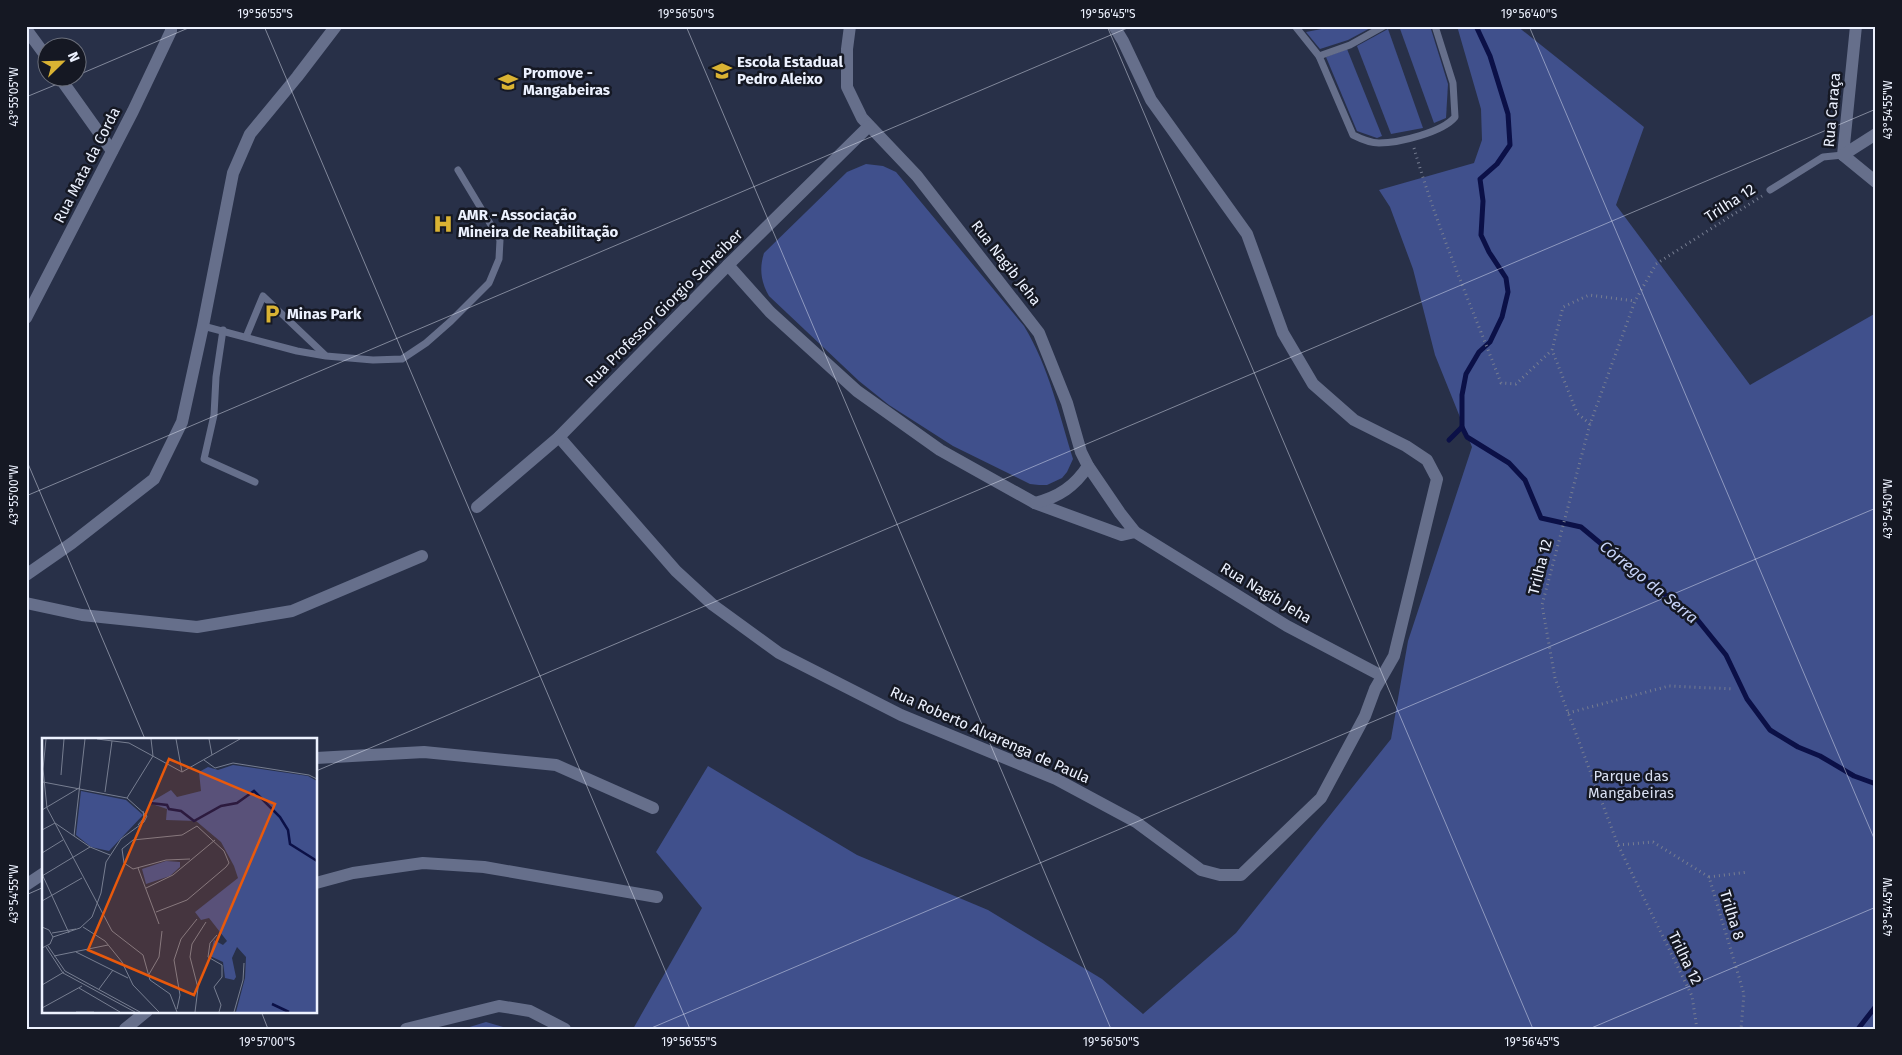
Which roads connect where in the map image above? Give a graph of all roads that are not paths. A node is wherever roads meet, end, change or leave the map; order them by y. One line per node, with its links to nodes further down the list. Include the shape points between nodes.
1 (171, 26): 15 (street, Rua Mata da Corda)
2 (336, 26): 22 (street, via 250,134 234,173)
3 (850, 26): 13 (street, Rua Nagib Jeha, via 847,87)
4 (1114, 26): 35 (street, Rua Roberto Alvarenga de Paula, via 1151,100 1247,234 1283,333 1313,384 1354,420 1427,460 1437,479 1394,656)
5 (1295, 26): 11 (lane)
6 (1384, 26): 11 (lane, via 1350,45)
7 (1435, 26): 11 (lane, via 1454,83 1455,117 1449,124 1411,138 1379,143 1353,135)
8 (1856, 26): 16 (street, Rua Caraça)
9 (26, 29): 10 (street)
10 (38, 45)
11 (1319, 56)
12 (67, 88): 15 (street)
13 (869, 126): 20 (street, Rua Professor Giorgio Schreiber); 27 (street, Rua Nagib Jeha, via 917,176 1039,333)
14 (1876, 134): 16 (street)
15 (112, 151): 21 (street, Rua Mata da Corda)
16 (1843, 155): 18 (street, Rua Caraça); 19 (lane, via 1823,157)
17 (458, 170): 25 (lane, via 500,240 499,259 489,283 451,322 402,359)
18 (1876, 182)
19 (1770, 190)
20 (728, 265): 26 (street, Rua Professor Giorgio Schreiber); 29 (street, Rua Nagib Jeha, via 770,312 857,392 940,450)
21 (26, 318)
22 (204, 326): 23 (lane); 33 (street, via 182,422 154,479)
23 (223, 330): 24 (lane); 28 (lane, via 214,415 204,459)
24 (246, 337): 25 (lane); 25 (lane, via 263,296)
25 (326, 356)
26 (559, 438): 30 (street, Rua Professor Giorgio Schreiber); 35 (street, Rua Roberto Alvarenga de Paula, via 676,571 713,605 779,654 900,714 1056,779 1136,822 1201,870 1220,875 1241,875 1321,798 1365,716)
27 (1088, 466): 29 (street, via 1065,491); 31 (street, Rua Nagib Jeha)
28 (255, 482)
29 (1036, 502): 31 (street, Rua Nagib Jeha, via 1122,535)
30 (477, 507)
31 (1136, 532): 35 (street, Rua Nagib Jeha, via 1287,626)
32 (422, 556): 34 (street, via 292,611 197,627 82,615)
33 (26, 575)
34 (26, 603)
35 (1382, 676)
36 (318, 758): 37 (street, via 424,752 556,765)
37 (653, 808)
38 (42, 874): 40 (street)
39 (318, 882): 41 (street, via 353,872 423,863 484,867)
40 (26, 886)
41 (657, 897)
42 (146, 1012): 43 (street)
43 (125, 1029)
44 (406, 1029): 45 (street, via 499,1006 530,1010)
45 (565, 1029)

